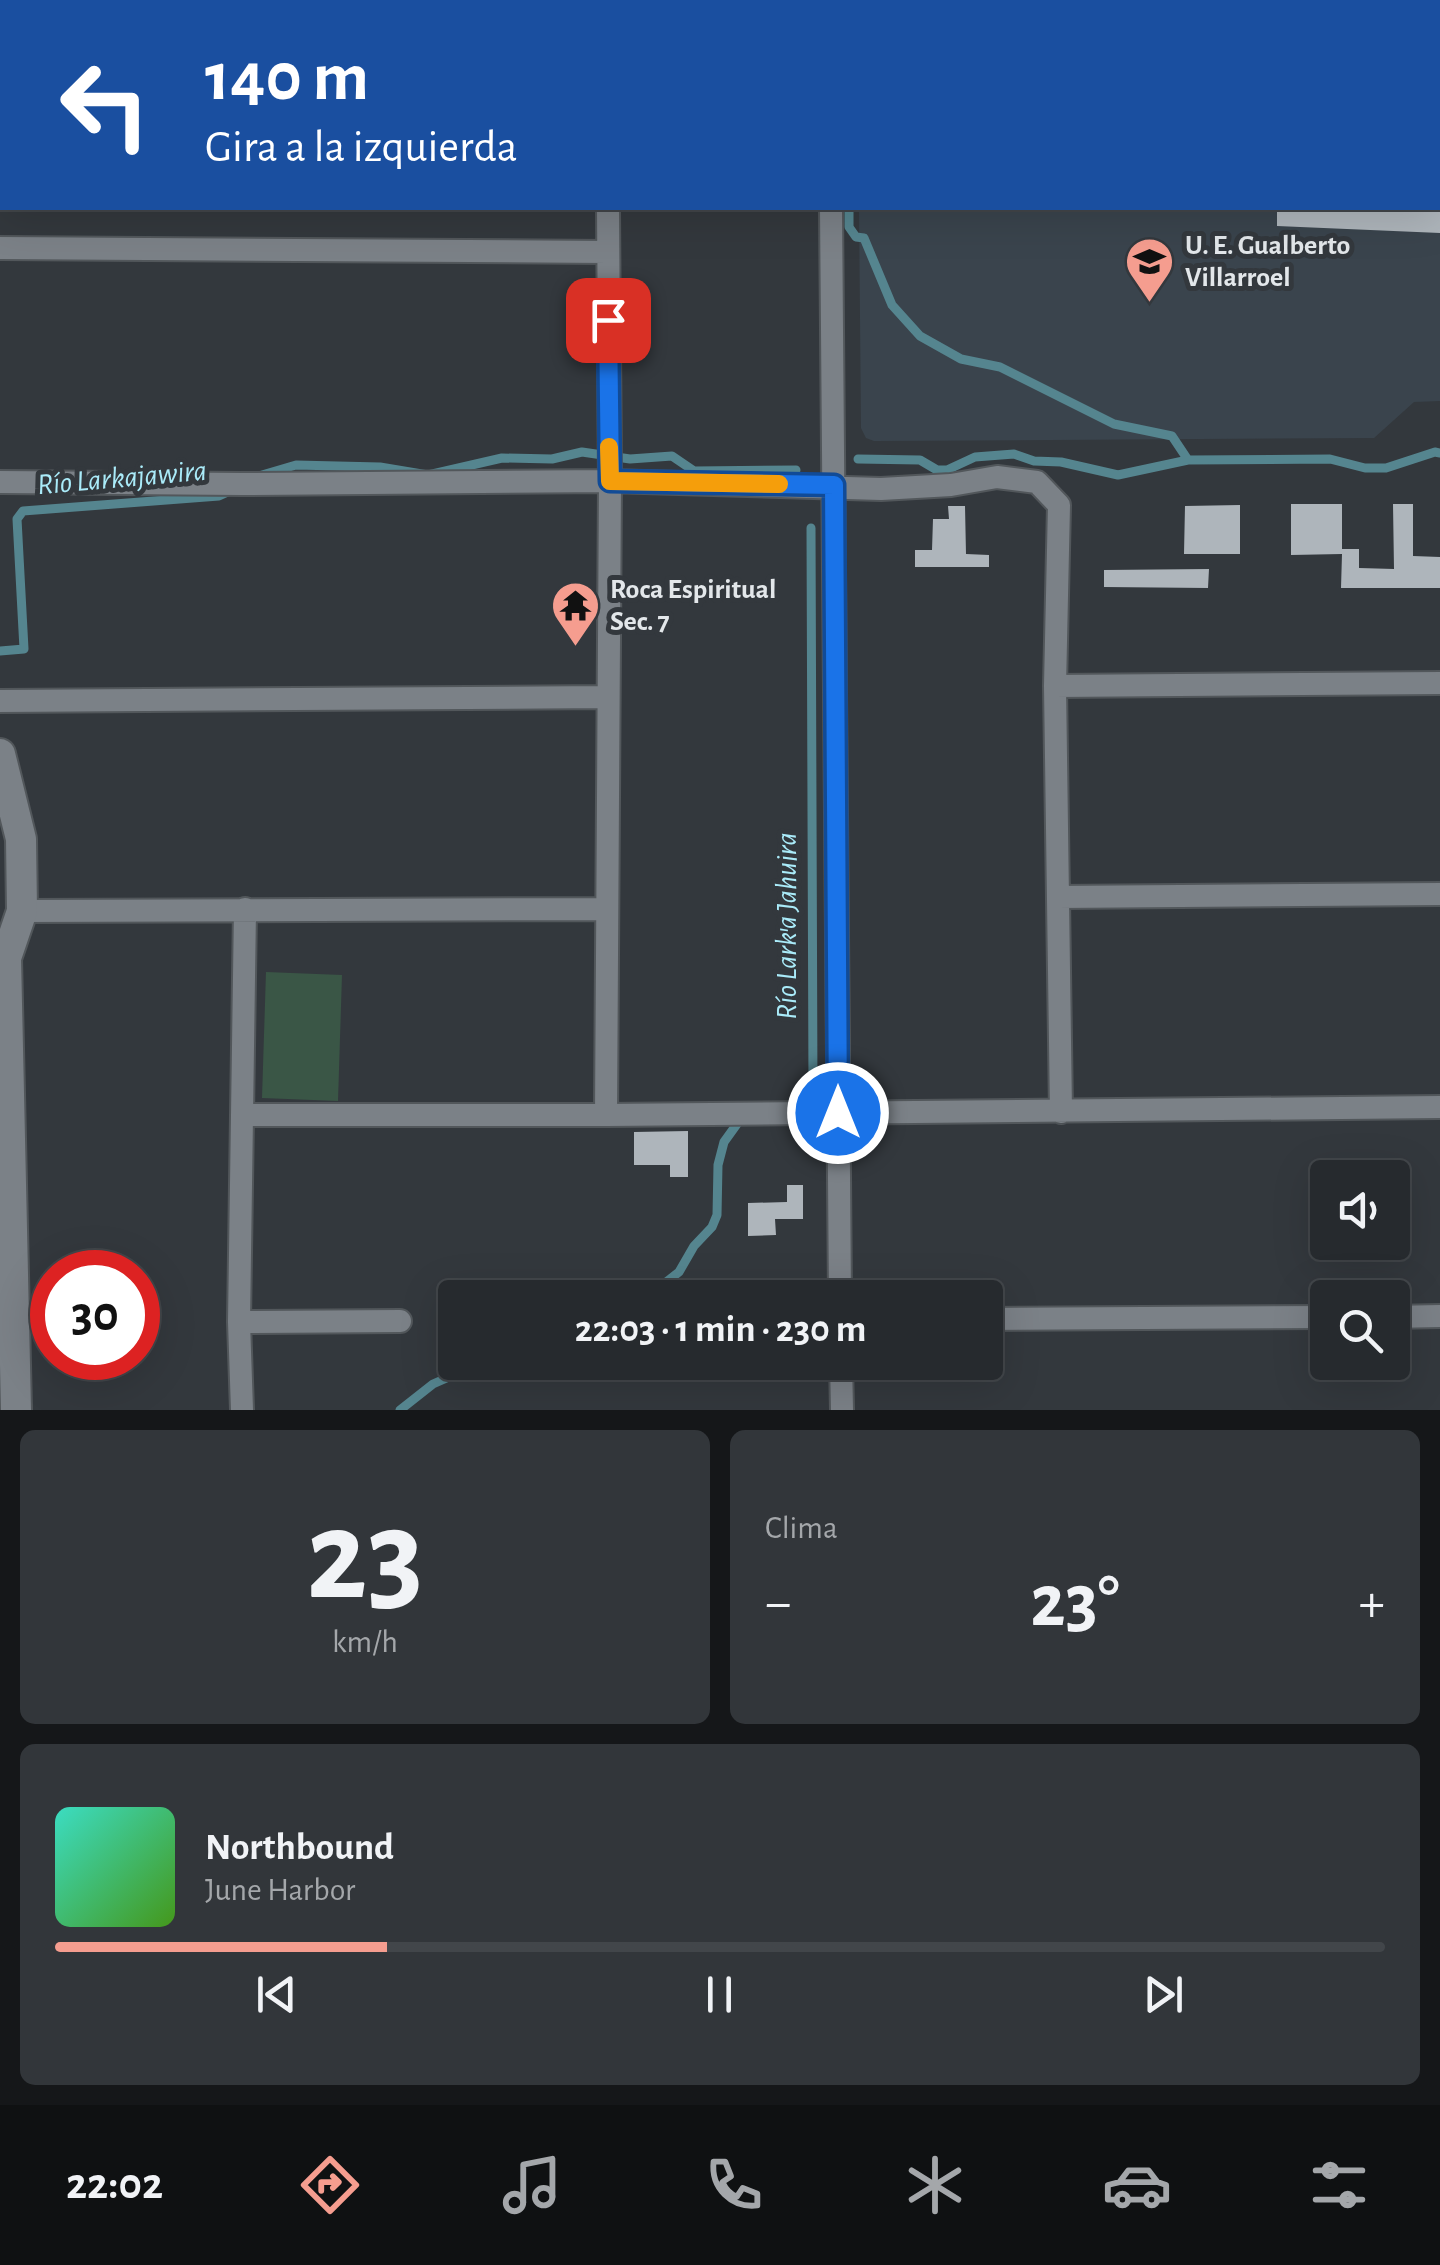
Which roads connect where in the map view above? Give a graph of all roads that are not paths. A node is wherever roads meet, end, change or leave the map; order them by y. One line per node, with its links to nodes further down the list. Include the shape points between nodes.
1 (608, 210): 4 (street)
2 (831, 210): 7 (street)
3 (0, 248): 4 (street)
4 (608, 252): 5 (street)
5 (610, 481): 6 (street); 7 (street); 10 (street)
6 (0, 482)
7 (834, 485): 9 (street, via 934,486 997,477 1037,482 1059,505); 22 (street)
8 (1440, 683): 9 (street)
9 (1055, 686): 15 (street)
10 (607, 697): 11 (street); 17 (street)
11 (0, 701)
12 (0, 754): 13 (street)
13 (10, 850): 18 (street)
14 (1440, 894): 15 (street)
15 (1058, 897): 21 (street)
16 (245, 909): 17 (street); 18 (street); 23 (street)
17 (605, 909): 24 (street)
18 (22, 911): 19 (street)
19 (3, 956): 33 (street)
20 (1440, 1107): 21 (street)
21 (1060, 1112): 22 (street)
22 (838, 1113): 24 (street); 25 (street)
23 (242, 1115): 24 (street); 31 (street)
24 (606, 1115)
25 (840, 1280)
26 (1410, 1316): 27 (street)
27 (1440, 1316)
28 (1310, 1317): 29 (street)
29 (1003, 1320)
30 (400, 1321): 31 (street)
31 (239, 1322): 34 (street)
32 (841, 1380): 35 (street)
33 (16, 1410)
34 (242, 1410)
35 (842, 1410)

